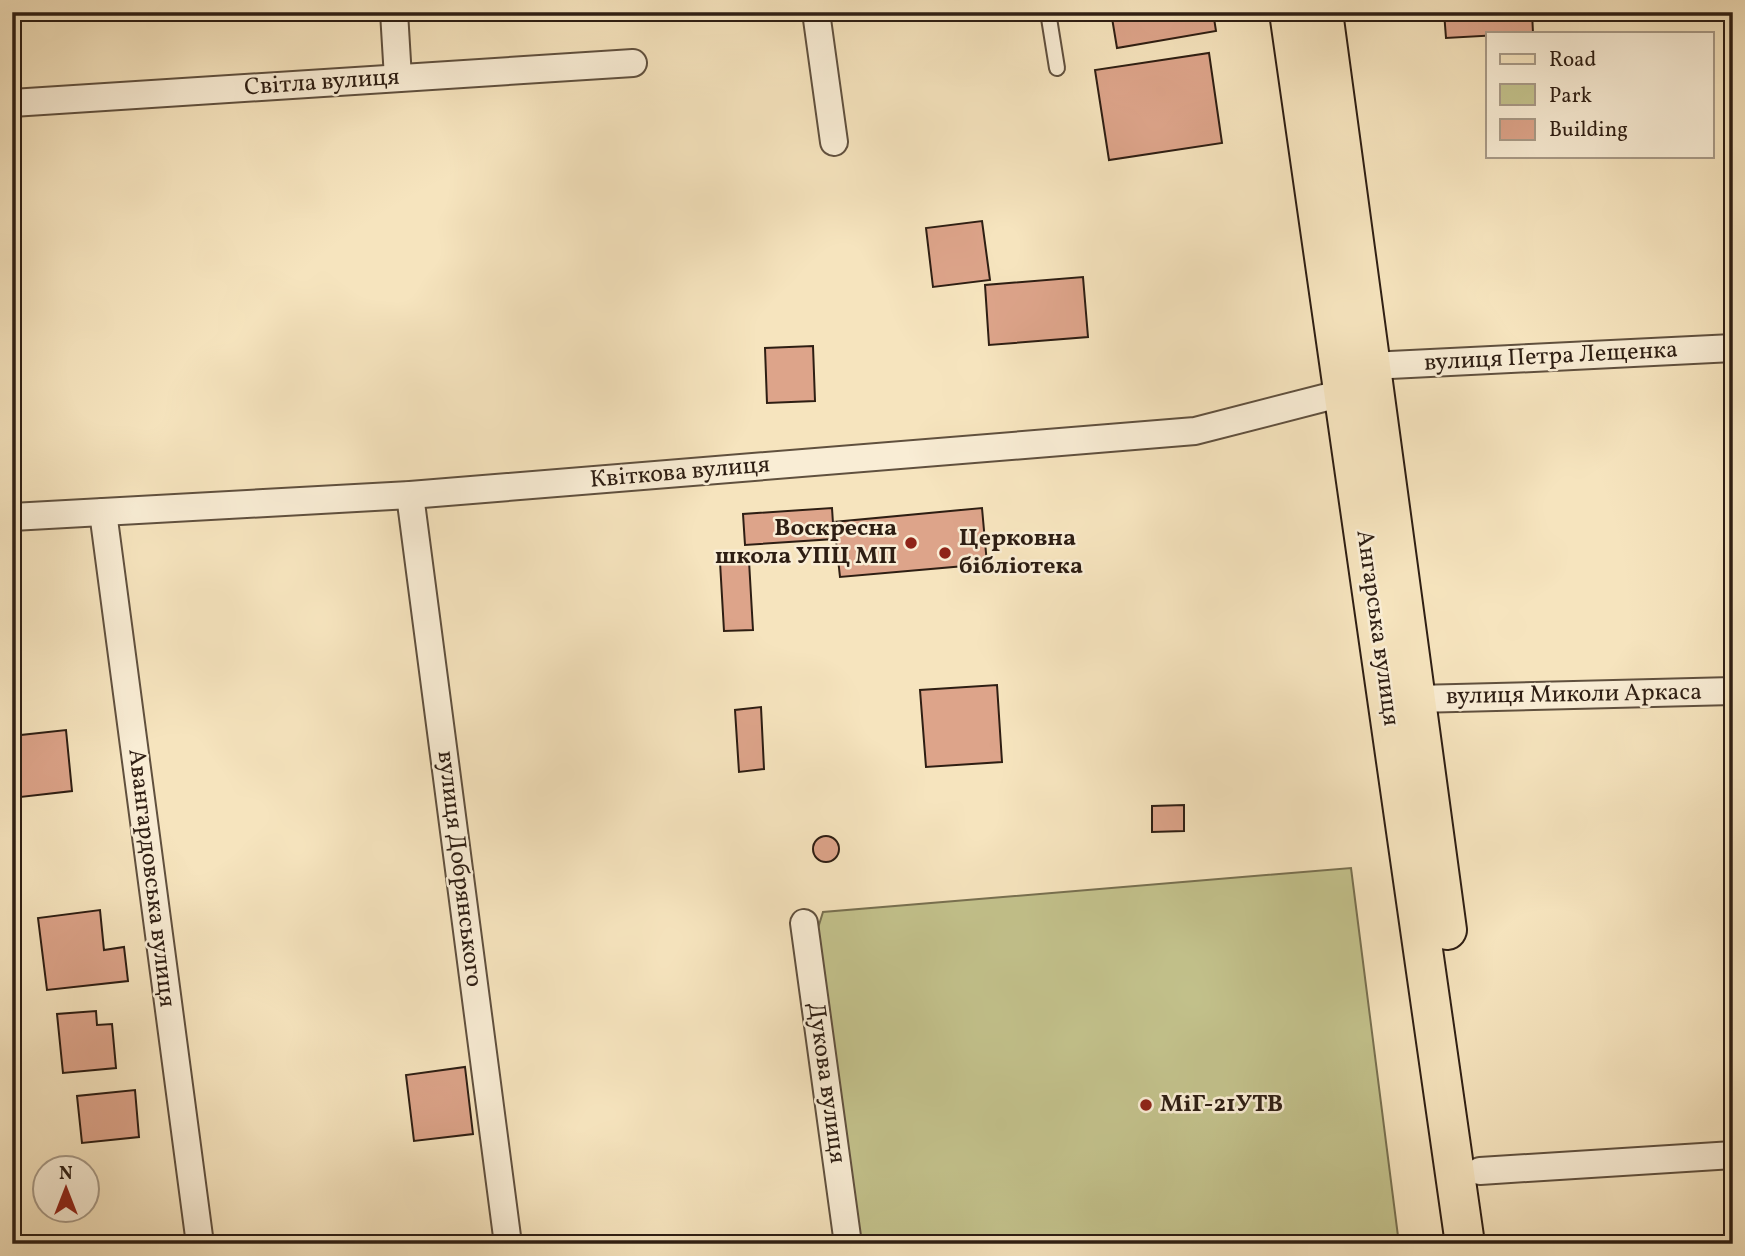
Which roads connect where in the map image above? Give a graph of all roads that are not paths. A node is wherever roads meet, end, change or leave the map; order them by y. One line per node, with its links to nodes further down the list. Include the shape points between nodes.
1 (394, 12): 8 (street)
2 (816, 12): 10 (street)
3 (1048, 12): 7 (lane)
4 (1289, 12): 13 (main road, Ангарська вулиця)
5 (1322, 12): 12 (main road, Ангарська вулиця)
6 (633, 63): 8 (street, Світла вулиця)
7 (1057, 68)
8 (398, 78): 9 (street, Світла вулиця)
9 (12, 103)
10 (834, 142)
11 (1732, 356): 12 (street, вулиця Петра Лещенка)
12 (1370, 366): 18 (main road, Ангарська вулиця)
13 (1343, 393): 14 (street, Квіткова вулиця, via 1195,431); 25 (main road, Ангарська вулиця)
14 (410, 495): 15 (street, Квіткова вулиця); 23 (street, вулиця Добрянського)
15 (103, 512): 16 (street, Квіткова вулиця); 22 (street, Авангардовська вулиця)
16 (12, 517)
17 (1733, 691): 18 (street, вулиця Миколи Аркаса)
18 (1416, 699): 21 (main road, Ангарська вулиця)
19 (804, 923): 24 (street, Дукова вулиця)
20 (1733, 1155): 21 (street)
21 (1480, 1171): 26 (main road, Ангарська вулиця)
22 (200, 1244)
23 (508, 1244)
24 (848, 1244)
25 (1465, 1244)
26 (1491, 1244)

